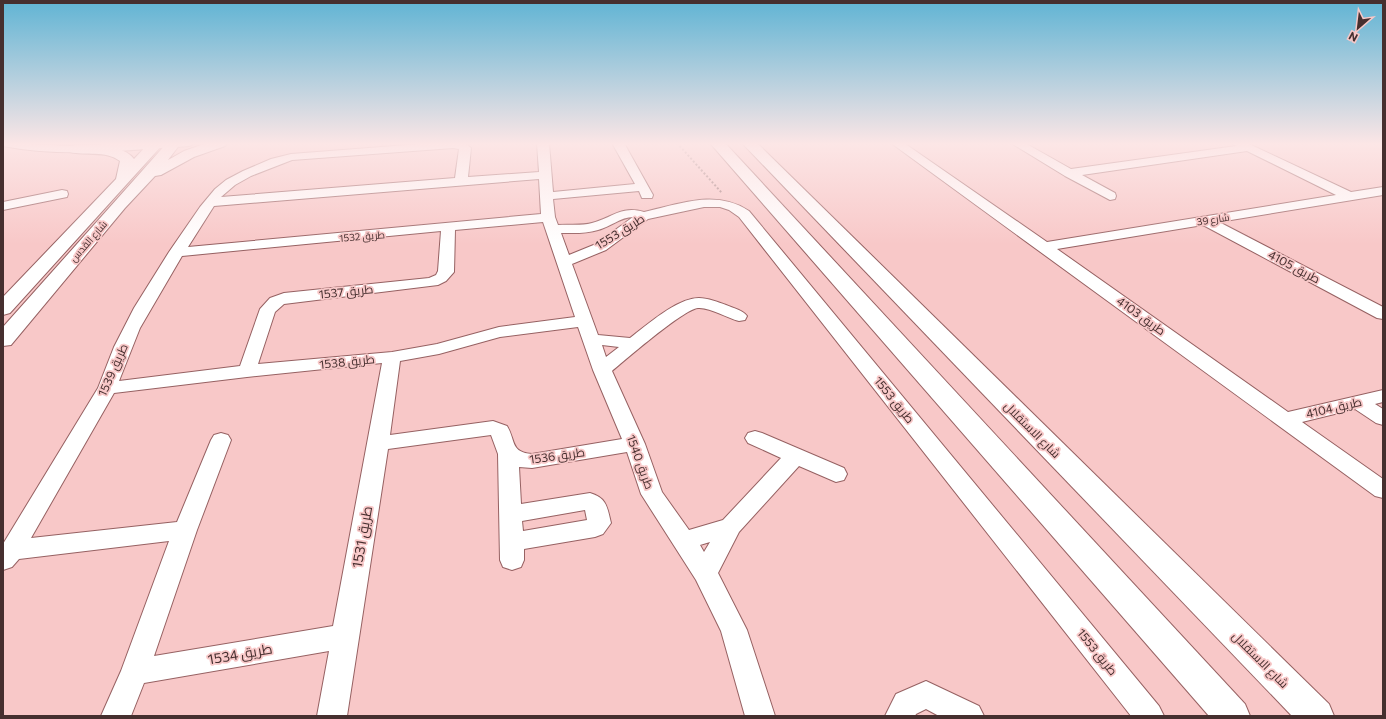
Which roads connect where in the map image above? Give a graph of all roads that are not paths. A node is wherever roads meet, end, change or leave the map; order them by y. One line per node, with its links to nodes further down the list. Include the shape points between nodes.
1 (126, 177): 13 (main road, شارع القدس)
2 (146, 177): 34 (main road, شارع القدس)
3 (244, 177): 20 (street, طريق 1539, via 224,187)
4 (462, 177): 14 (street, طريق 1539)
5 (523, 177): 14 (street)
6 (544, 177): 17 (street, طريق 1540)
7 (637, 177): 17 (street, via 645,191)
8 (747, 177): 66 (main road)
9 (782, 177): 67 (main road, شارع الاستقلال)
10 (945, 177): 26 (street, طريق 4103)
11 (1076, 177): 18 (street)
12 (1308, 177): 19 (street)
13 (123, 179): 30 (main road, شارع القدس)
14 (461, 181): 20 (street)
15 (1383, 191): 19 (street, شارع 39)
16 (62, 194): 21 (street)
17 (548, 196): 24 (street, طريق 1540)
18 (1110, 196)
19 (1350, 197): 23 (street, شارع 39)
20 (211, 202): 27 (street, طريق 1539)
21 (3, 206)
22 (644, 216): 24 (street, طريق 1532, via 627,213 593,227); 28 (street, طريق 1553, via 601,247); 65 (street, طريق 1553, via 704,202 721,203 734,207 744,214)
23 (1204, 220): 26 (street, شارع 39); 29 (street, طريق 4105)
24 (550, 223): 25 (street, طريق 1532); 28 (street, طريق 1540)
25 (448, 228): 27 (street, طريق 1532); 38 (street, طريق 1537, via 446,272 432,282 284,298 276,301 267,312)
26 (1044, 246): 43 (street, طريق 4103)
27 (176, 252): 39 (street, طريق 1539, via 154,285 122,347)
28 (562, 255): 33 (street, طريق 1540)
29 (1375, 304): 31 (street, طريق 4105)
30 (3, 309)
31 (1383, 314)
32 (740, 316): 35 (street, via 698,302 694,303 658,325)
33 (587, 330): 35 (street, طريق 1538); 36 (street, طريق 1538, via 505,331 438,349); 37 (street, طريق 1540)
34 (3, 340)
35 (635, 344): 37 (street)
36 (392, 357): 38 (street, طريق 1538); 46 (street, طريق 1531)
37 (602, 370): 47 (street, طريق 1540)
38 (247, 371): 39 (street, طريق 1538)
39 (107, 388): 56 (street, طريق 1539)
40 (1383, 396): 41 (street, طريق 4104)
41 (1358, 402): 42 (street); 43 (street, طريق 4104)
42 (1383, 418)
43 (1286, 419): 51 (street, طريق 4103)
44 (755, 438): 49 (street)
45 (221, 440): 54 (street)
46 (379, 443): 48 (street, via 493,428 500,431); 58 (street, طريق 1531)
47 (635, 444): 48 (street, طريق 1536, via 532,461 514,459); 55 (street, طريق 1540, via 652,494)
48 (508, 454): 52 (street)
49 (796, 456): 50 (street); 53 (street)
50 (836, 474)
51 (1383, 490)
52 (510, 514): 52 (street, via 590,501 595,505 599,522 595,528 512,551)
53 (731, 526): 55 (street); 57 (street)
54 (185, 530): 56 (street); 59 (street)
55 (684, 541): 57 (street, طريق 1540)
56 (7, 555)
57 (704, 573): 62 (street, طريق 1540, via 734,630)
58 (344, 636): 59 (street, طريق 1534); 61 (street, طريق 1531)
59 (135, 672): 60 (street)
60 (116, 716)
61 (332, 716)
62 (760, 716)
63 (900, 716): 64 (street, via 906,704 926,695)
64 (969, 716)
65 (1149, 716)
66 (1232, 716)
67 (1316, 716)

